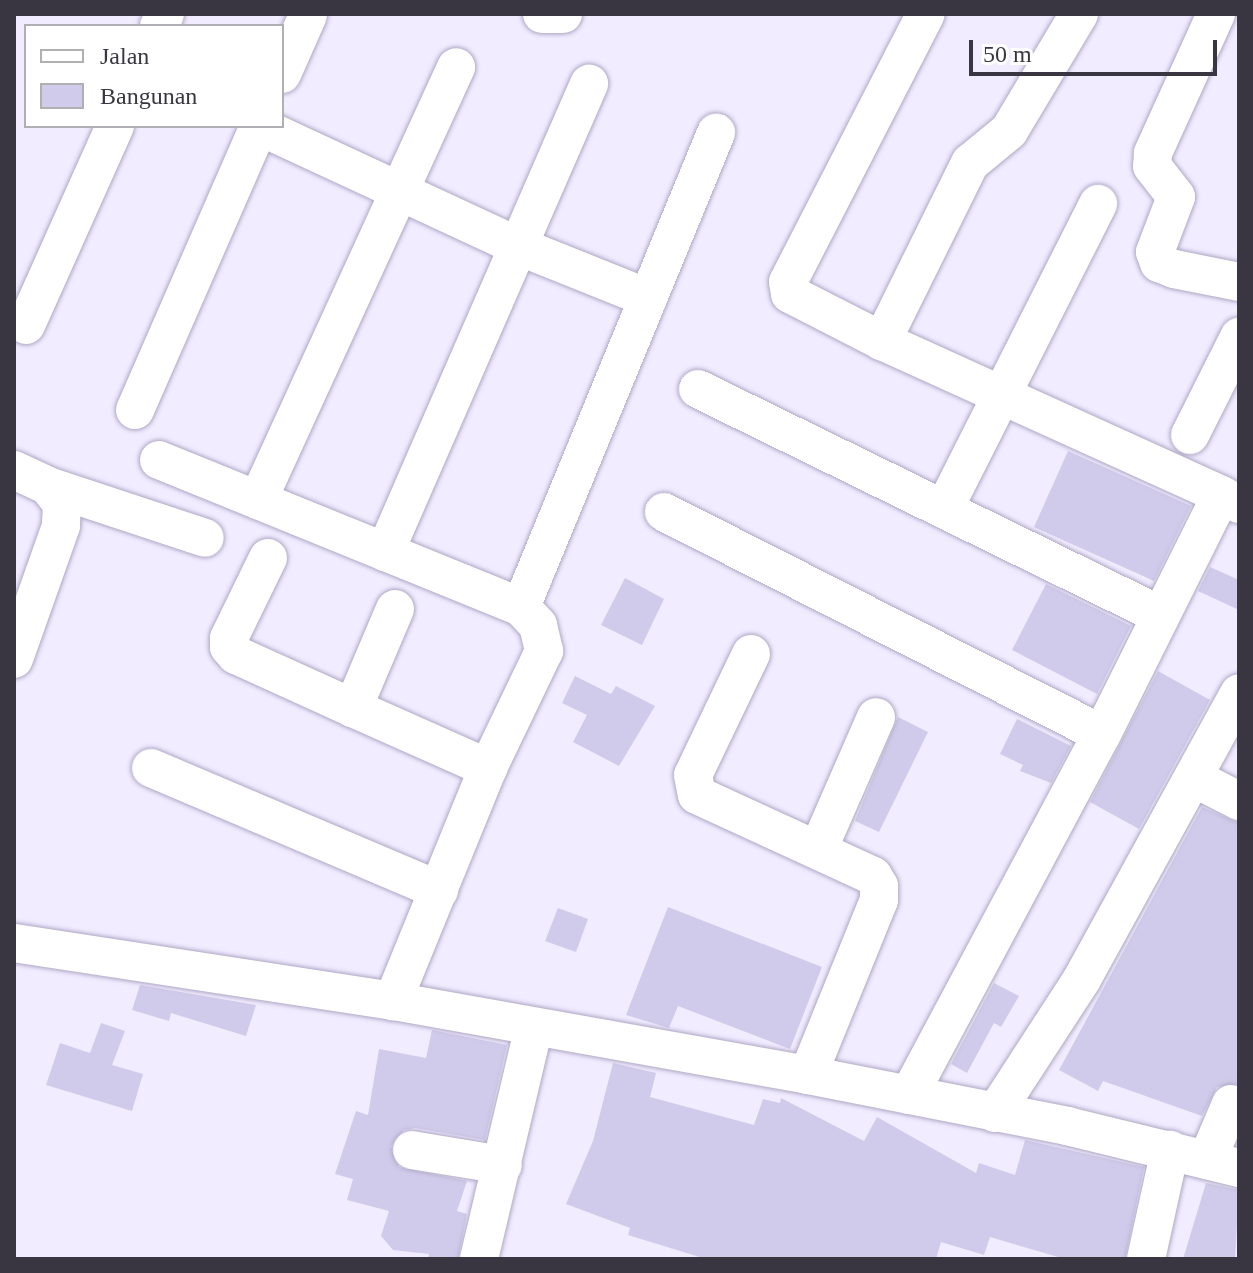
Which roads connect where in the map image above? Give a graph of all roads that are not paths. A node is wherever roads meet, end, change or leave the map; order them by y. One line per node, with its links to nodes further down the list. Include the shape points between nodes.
1 (542, 14): 2 (street)
2 (563, 14)
3 (926, 14): 21 (street, via 788,282 790,294)
4 (1079, 14): 21 (street, via 1009,131 970,163)
5 (1216, 14): 17 (street, via 1153,153 1152,166 1176,197 1155,252 1159,263 1174,269)
6 (308, 15): 8 (street)
7 (456, 67): 14 (street)
8 (284, 69)
9 (589, 84): 16 (street)
10 (114, 128): 19 (street)
11 (258, 128): 24 (street)
12 (263, 128): 14 (street)
13 (716, 133): 18 (street)
14 (400, 190): 16 (street); 29 (street)
15 (1098, 204): 23 (street)
16 (518, 246): 18 (street); 34 (street)
17 (1239, 282)
18 (648, 298): 36 (street)
19 (26, 325)
20 (1239, 337): 25 (street)
21 (882, 341): 23 (street)
22 (698, 389): 31 (street)
23 (1001, 393): 30 (street); 31 (street)
24 (135, 410)
25 (1190, 435)
26 (159, 460): 29 (street)
27 (14, 470): 28 (street)
28 (48, 486): 33 (street); 40 (street, via 62,504 61,526)
29 (258, 500): 34 (street)
30 (1230, 500): 38 (street)
31 (944, 509): 38 (street)
32 (664, 512): 44 (street)
33 (205, 538)
34 (385, 552): 36 (street)
35 (268, 558): 42 (street, via 229,647 236,655)
36 (521, 607): 46 (street, via 538,625 544,651)
37 (395, 609): 42 (street)
38 (1160, 615): 44 (street)
39 (751, 654): 49 (street, via 692,785 697,795)
40 (14, 659)
41 (1239, 693): 47 (street)
42 (353, 708): 46 (street)
43 (876, 717): 49 (street)
44 (1102, 734): 55 (street)
45 (151, 768): 50 (street)
46 (488, 768): 50 (street)
47 (1194, 778): 48 (street); 57 (street, via 1082,979)
48 (1239, 801)
49 (818, 850): 54 (street, via 873,876 879,900)
50 (439, 890): 52 (street)
51 (14, 943): 52 (street)
52 (393, 1001): 53 (street)
53 (533, 1030): 54 (street); 61 (street)
54 (808, 1075): 55 (street)
55 (909, 1095): 57 (street)
56 (1231, 1104): 60 (street)
57 (995, 1113): 59 (street)
58 (412, 1150): 61 (street)
59 (1170, 1150): 60 (street); 63 (street)
60 (1223, 1164)
61 (503, 1165): 62 (street)
62 (479, 1259)
63 (1146, 1259)

